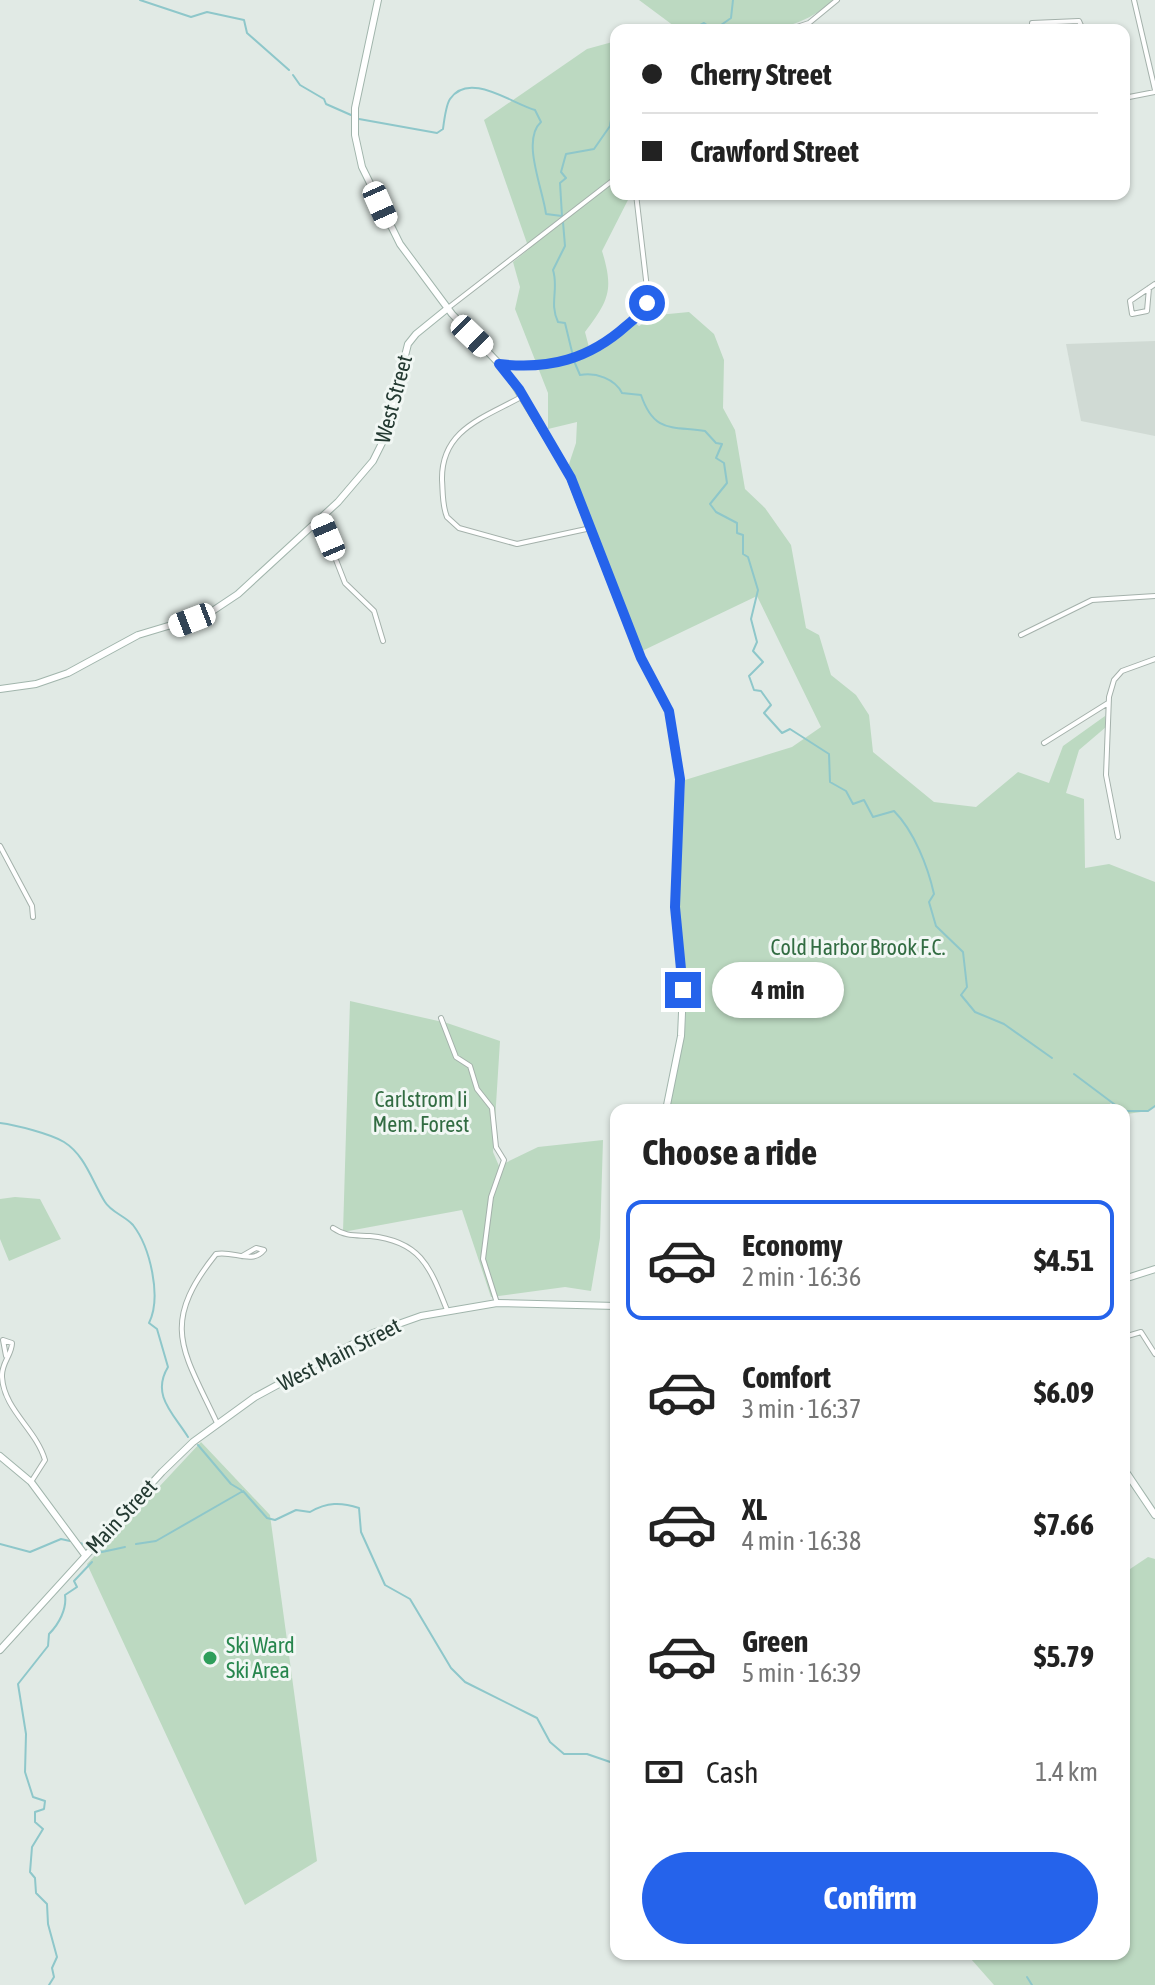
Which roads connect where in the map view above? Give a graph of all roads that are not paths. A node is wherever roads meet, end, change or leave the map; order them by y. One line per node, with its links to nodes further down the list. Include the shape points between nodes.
1 (378, 0): 13 (street, via 356,103 359,156 395,236)
2 (837, 0): 4 (street)
3 (1134, 0): 7 (street)
4 (806, 24)
5 (1032, 24): 6 (street, via 1069,19)
6 (1080, 24)
7 (1155, 91): 8 (street)
8 (1130, 97)
9 (610, 183): 13 (street, West Street)
10 (637, 200): 14 (street, via 648,297 642,311 609,341 581,357 538,365)
11 (1155, 284): 12 (street)
12 (1149, 288): 12 (street, via 1130,301 1132,314 1147,311)
13 (448, 308): 14 (street); 16 (street, West Street, via 408,344 379,453)
14 (499, 364): 15 (street)
15 (523, 396): 17 (street, via 571,478); 17 (street, via 448,445 442,467 447,517 459,528 517,544)
16 (319, 517): 20 (street, via 345,583 374,611); 22 (street, West Street, via 215,610 138,635 47,681)
17 (591, 528): 29 (street, via 641,658 669,711 679,765 675,907 683,1009)
18 (1155, 596): 19 (street, via 1092,600)
19 (1021, 635)
20 (383, 641)
21 (1155, 659): 23 (street, via 1119,674)
22 (0, 689)
23 (1108, 703): 24 (street); 25 (street, via 1106,775)
24 (1044, 743)
25 (1118, 837)
26 (0, 846): 27 (street)
27 (33, 917)
28 (441, 1018): 34 (street, via 456,1057 470,1066 477,1089 492,1108 496,1147 504,1160 491,1197 483,1259)
29 (667, 1104)
30 (333, 1228): 36 (street, via 417,1252 430,1268)
31 (242, 1256): 31 (street, via 258,1256 264,1247 250,1250); 41 (street, via 216,1254 190,1288 179,1334)
32 (1155, 1269): 33 (street)
33 (1130, 1277)
34 (497, 1303): 35 (street, West Main Street); 36 (street, West Main Street)
35 (610, 1306)
36 (447, 1310): 40 (street, West Main Street, via 373,1333)
37 (1130, 1335): 38 (street, via 1141,1332)
38 (1155, 1354)
39 (6, 1356): 44 (street, via 1,1376 5,1393 45,1460)
40 (255, 1397): 41 (street, Main Street)
41 (217, 1423): 46 (street, Main Street, via 162,1472)
42 (0, 1456): 44 (street)
43 (1130, 1478): 45 (street)
44 (31, 1482): 46 (street)
45 (1155, 1515)
46 (85, 1555): 47 (street, Main Street)
47 (0, 1650)

